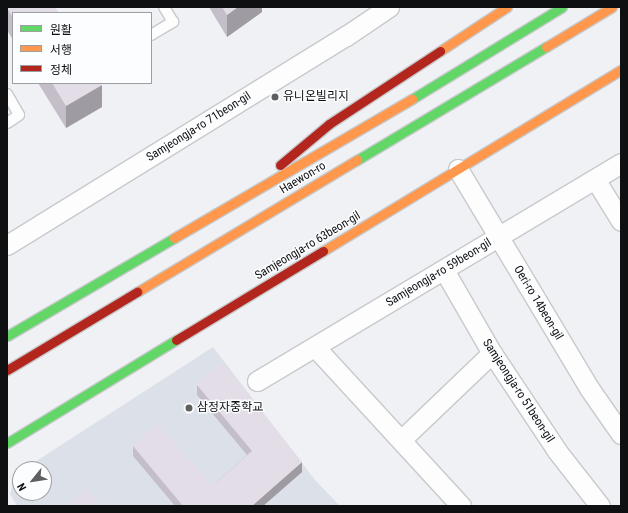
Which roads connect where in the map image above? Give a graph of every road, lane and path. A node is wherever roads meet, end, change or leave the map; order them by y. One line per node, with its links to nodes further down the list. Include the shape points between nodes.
1 (164, 7): 6 (lane, via 173,22)
2 (389, 7): 16 (street, Samjeongja-ro 71beon-gil)
3 (507, 7): 13 (main road, via 329,124)
4 (562, 7): 13 (main road, Haewon-ro, via 409,101)
5 (612, 7): 21 (main road, Haewon-ro)
6 (152, 34)
7 (621, 70): 11 (main road, Samjeongja-ro 63beon-gil)
8 (7, 94): 9 (lane, via 19,115)
9 (7, 123)
10 (621, 163): 12 (street, Samjeongja-ro 59beon-gil)
11 (458, 169): 15 (street, Oeri-ro 14beon-gil); 25 (main road, Samjeongja-ro 63beon-gil)
12 (595, 179): 14 (street); 15 (street, Samjeongja-ro 59beon-gil)
13 (233, 204): 18 (main road, Haewon-ro)
14 (621, 221)
15 (499, 238): 17 (street, Samjeongja-ro 59beon-gil); 23 (street, Oeri-ro 14beon-gil, via 589,388)
16 (7, 245)
17 (444, 270): 19 (street, Samjeongja-ro 59beon-gil); 20 (street, Samjeongja-ro 51beon-gil)
18 (7, 336)
19 (315, 347): 22 (street, Samjeongja-ro 59beon-gil); 24 (street)
20 (492, 353): 24 (street); 27 (street, Samjeongja-ro 51beon-gil, via 556,451)
21 (7, 370)
22 (257, 381)
23 (621, 434)
24 (401, 440): 26 (street)
25 (7, 443)
26 (461, 506)
27 (600, 506)

